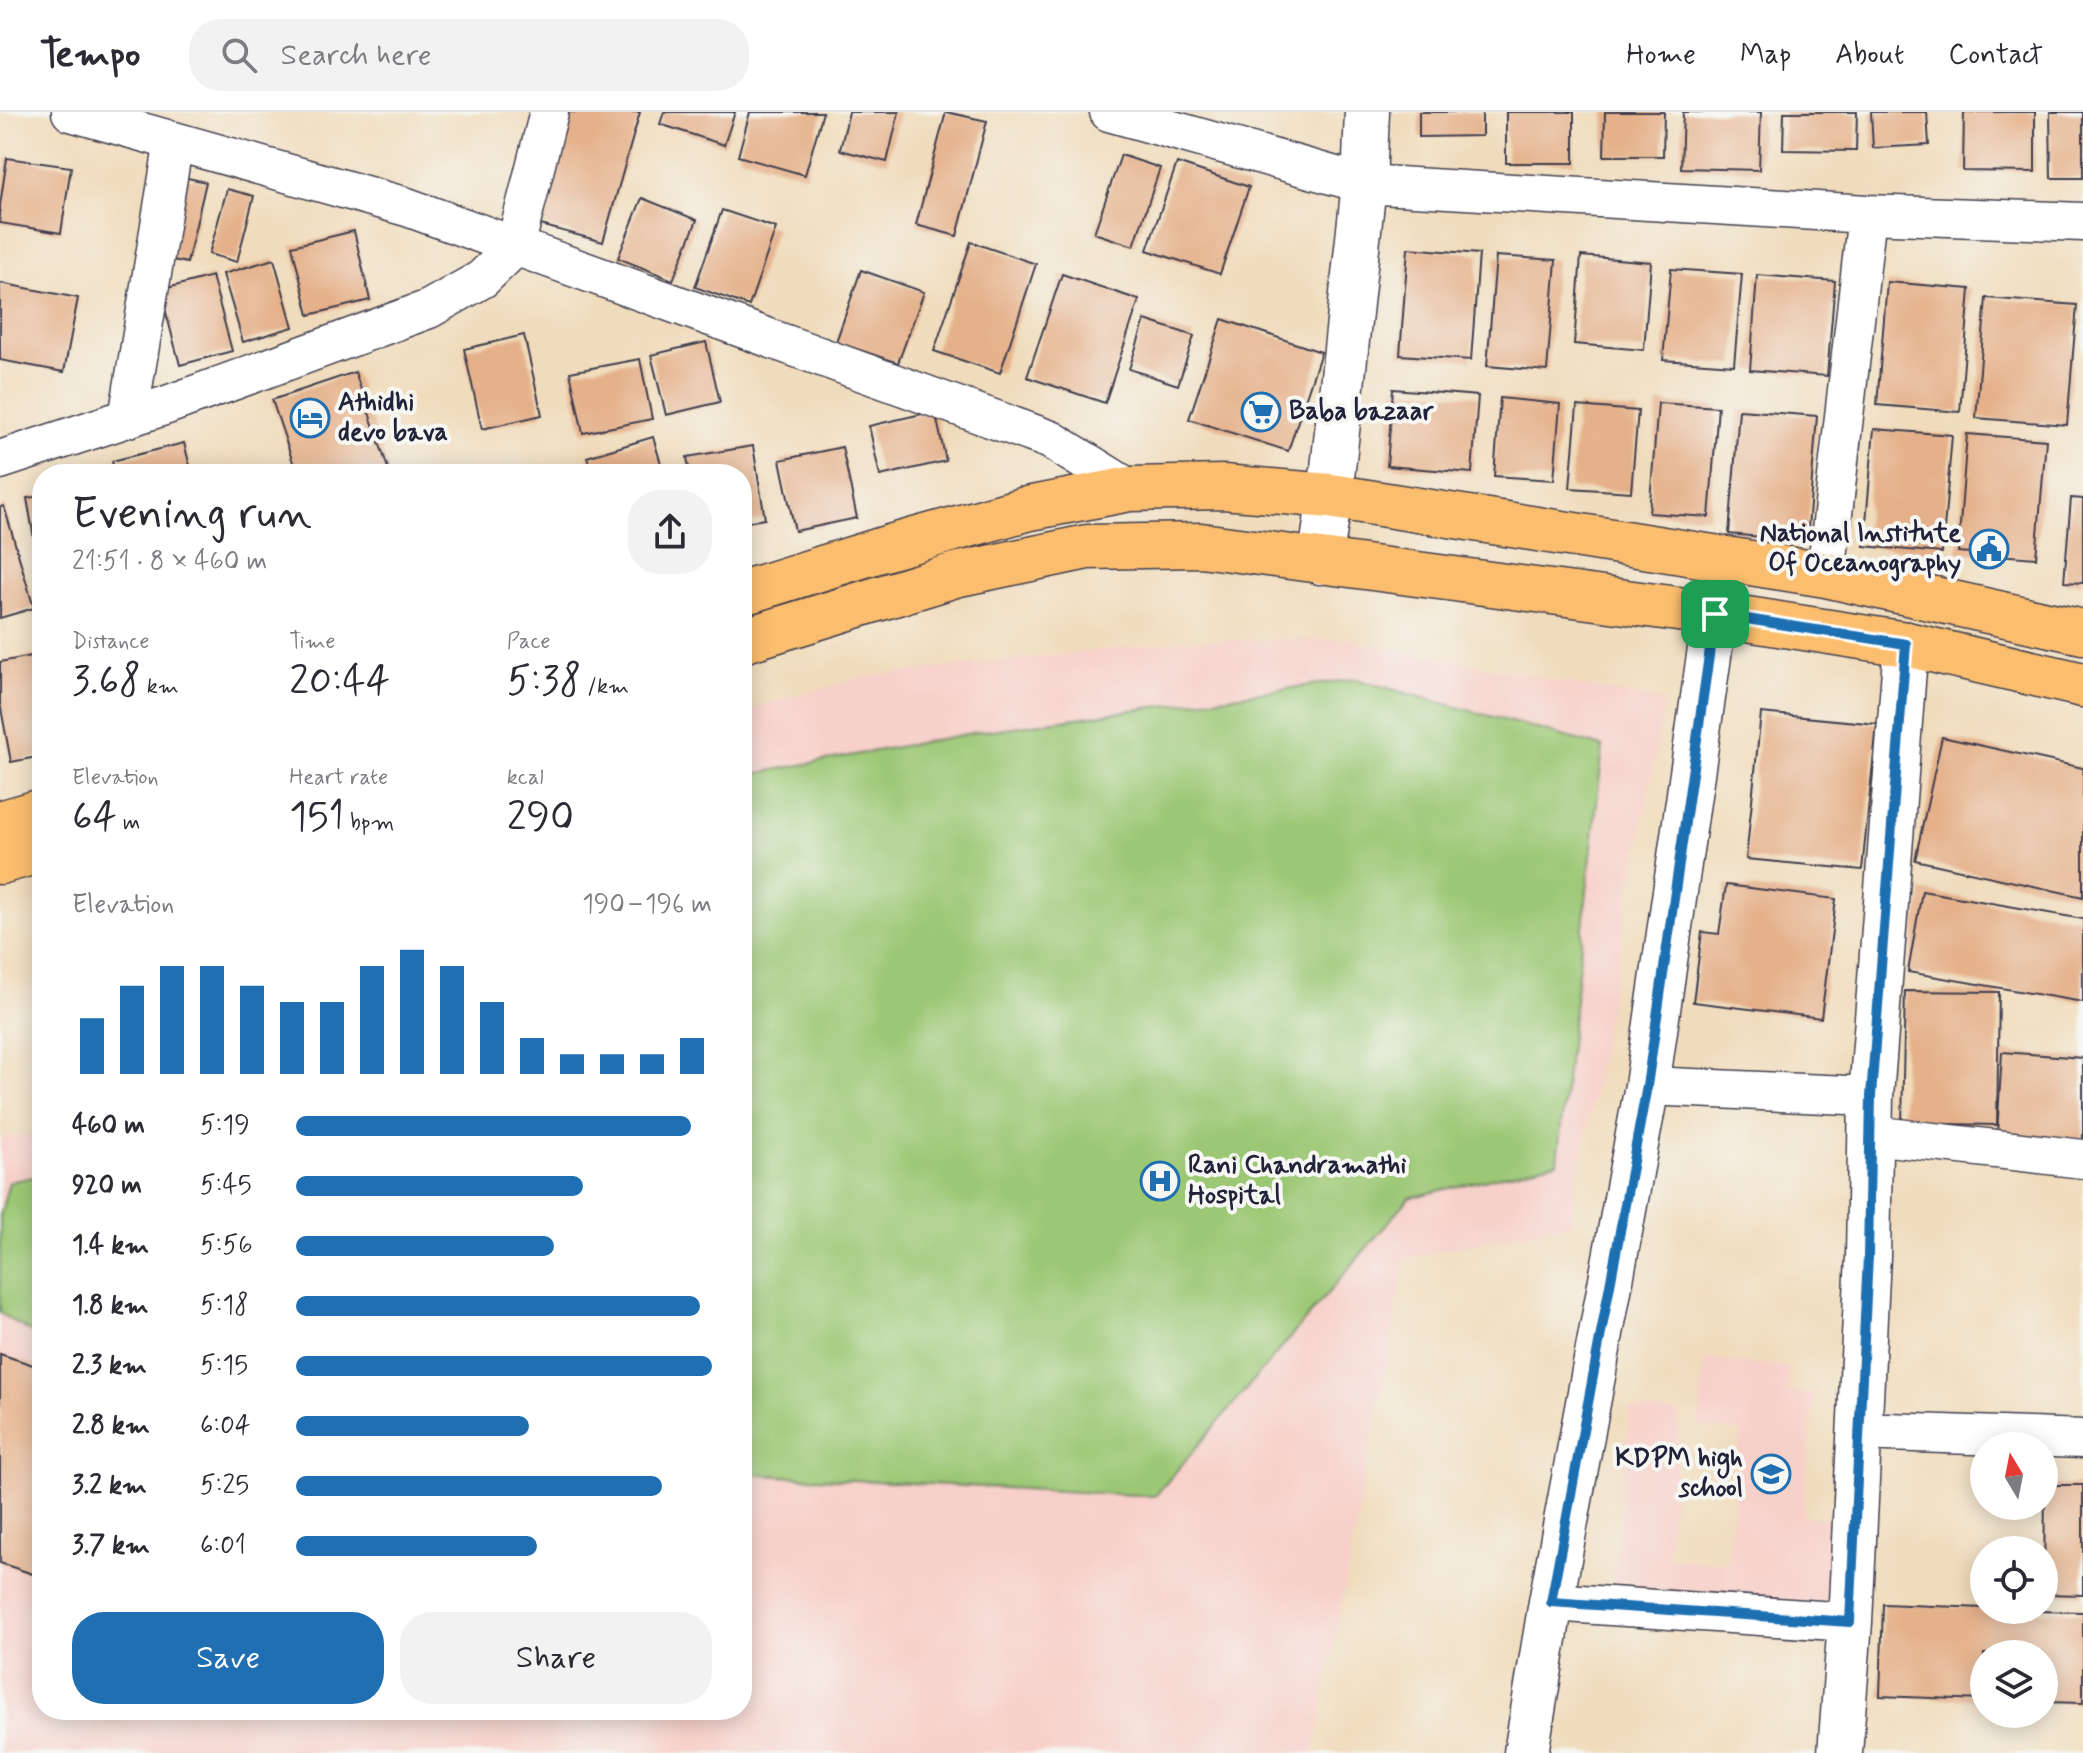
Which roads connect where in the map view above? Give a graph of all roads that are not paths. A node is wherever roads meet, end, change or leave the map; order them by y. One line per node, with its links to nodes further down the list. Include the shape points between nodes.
1 (71, 112): 5 (street)
2 (549, 112): 9 (street)
3 (1109, 112): 6 (street)
4 (1367, 112): 6 (street)
5 (174, 141): 9 (street, via 407,207); 10 (street)
6 (1364, 184): 7 (street); 13 (street)
7 (1867, 214): 8 (street); 15 (street)
8 (2083, 222)
9 (515, 247): 10 (street, via 482,279 429,309); 12 (street, via 1051,440)
10 (128, 418): 11 (street)
11 (0, 460)
12 (1130, 489): 13 (main road, via 1223,487); 16 (main road, via 1026,509)
13 (1330, 496): 14 (street); 15 (main road)
14 (1320, 562): 17 (main road); 19 (main road, via 1201,545 1087,547 955,575)
15 (1826, 575): 18 (main road)
16 (752, 590)
17 (1715, 614): 20 (main road); 26 (street)
18 (2083, 632)
19 (752, 638)
20 (1906, 644): 21 (main road); 27 (street)
21 (2083, 685)
22 (32, 814): 23 (main road)
23 (0, 823)
24 (32, 853): 25 (main road)
25 (0, 862)
26 (1647, 1086): 27 (street); 31 (street)
27 (1871, 1115): 28 (street); 29 (street)
28 (2083, 1159)
29 (1858, 1431): 30 (street); 32 (street)
30 (2083, 1439)
31 (1551, 1602): 32 (street); 33 (street)
32 (1850, 1622): 34 (street)
33 (1526, 1753)
34 (1840, 1753)

